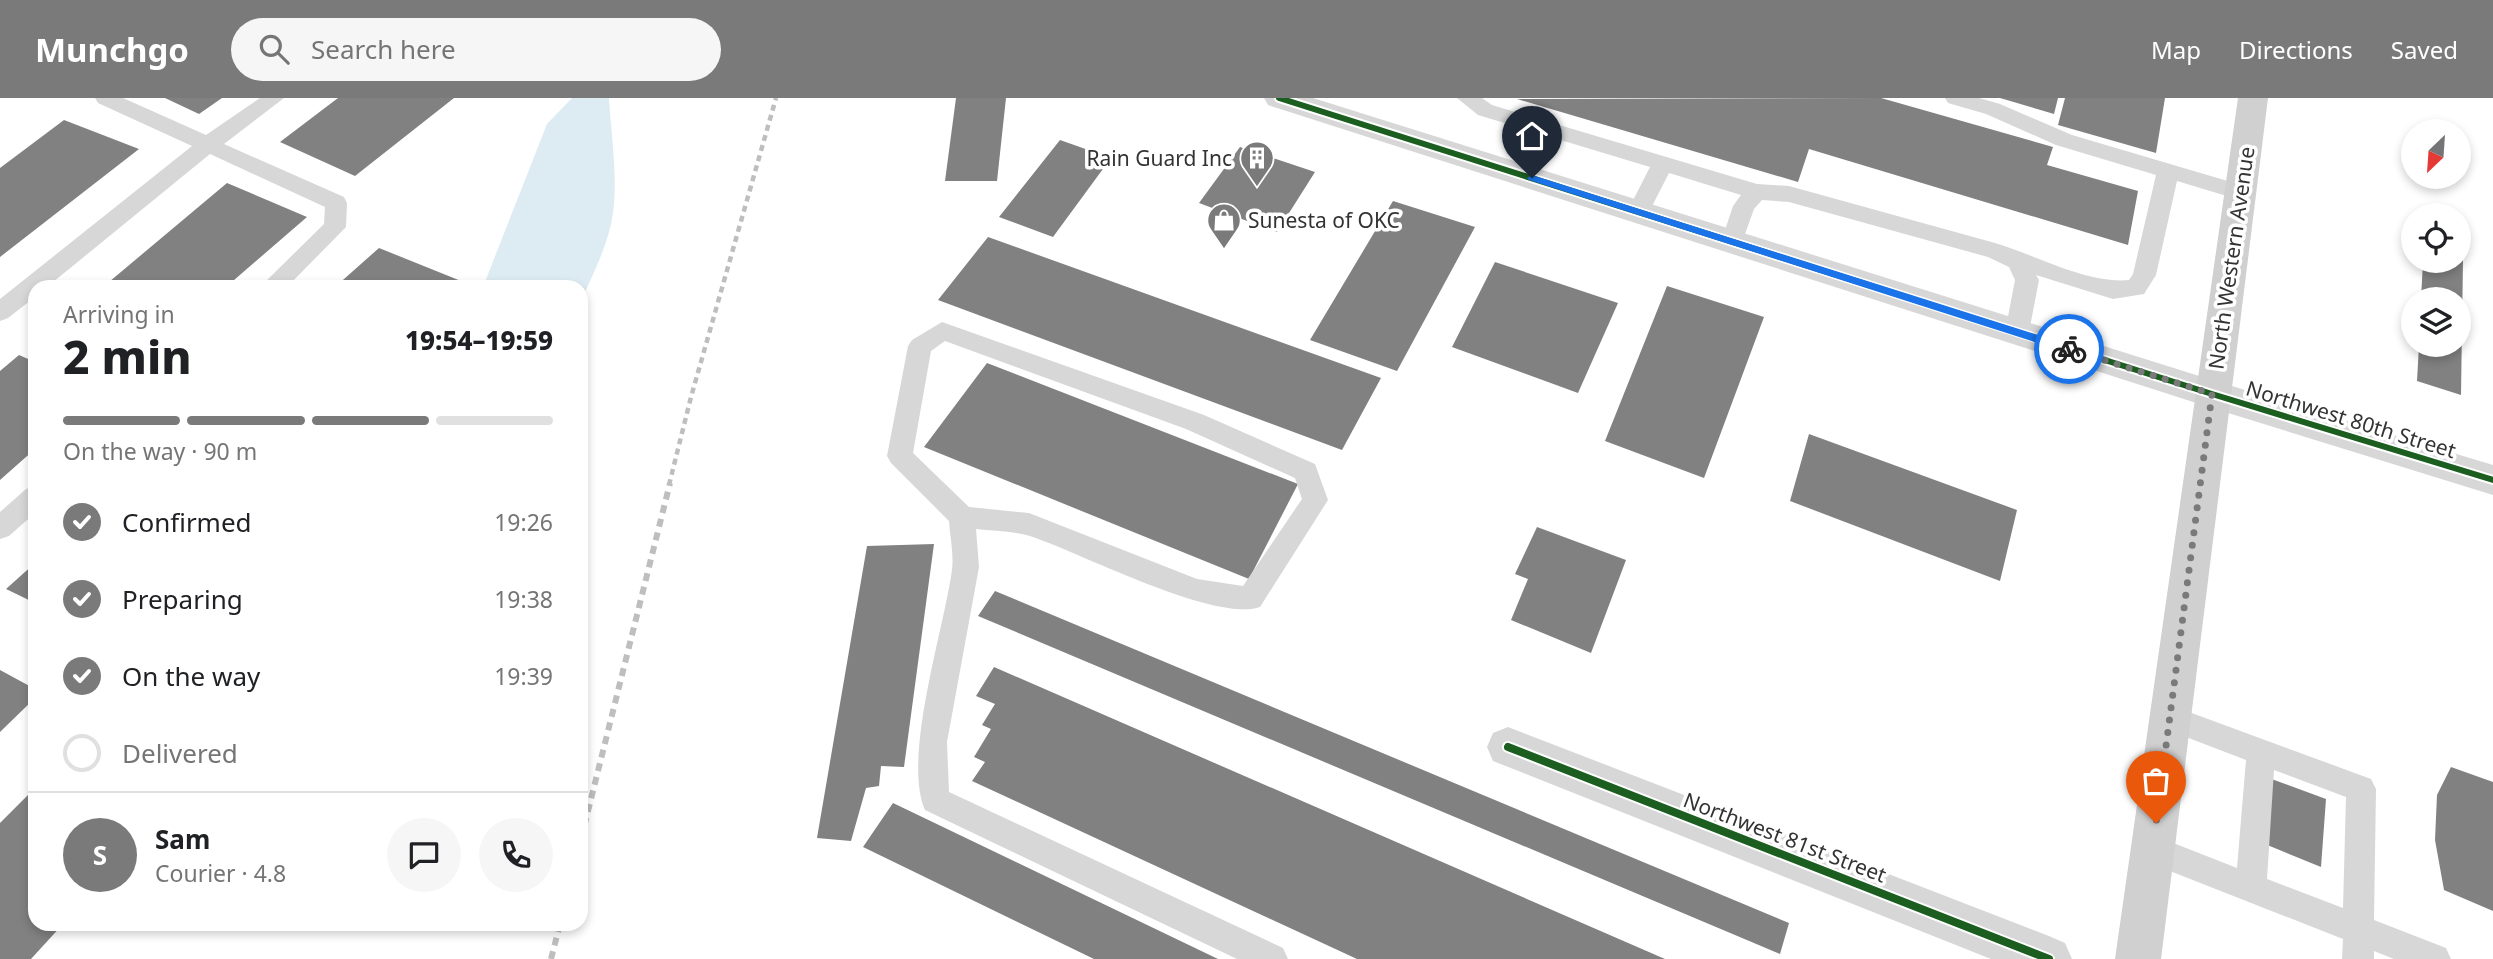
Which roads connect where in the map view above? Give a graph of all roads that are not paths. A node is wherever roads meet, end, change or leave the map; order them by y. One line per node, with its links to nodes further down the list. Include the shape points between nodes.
1 (105, 98): 8 (lane)
2 (274, 98): 8 (lane)
3 (1279, 98): 7 (street, Northwest 80th Street)
4 (1467, 98): 9 (lane, via 1485,110)
5 (1955, 98): 10 (lane, via 2064,140)
6 (2253, 98): 12 (main road, North Western Avenue)
7 (1323, 104): 13 (street, Northwest 80th Street)
8 (206, 146): 16 (lane); 17 (lane, via 336,203 335,227)
9 (1663, 163): 11 (lane); 13 (lane)
10 (2168, 171): 12 (lane); 15 (lane, via 2144,275 2136,288 2113,290)
11 (1757, 192): 14 (lane, via 1744,206); 15 (lane, via 1790,194)
12 (2240, 192): 21 (main road, North Western Avenue)
13 (1638, 212): 14 (street, Northwest 80th Street)
14 (1732, 242): 20 (street, Northwest 80th Street)
15 (2017, 261): 20 (lane, via 2027,279)
16 (37, 280)
17 (279, 280)
18 (28, 287): 19 (lane)
19 (2, 308)
20 (2017, 332): 21 (street, Northwest 80th Street)
21 (2212, 394): 22 (street, Northwest 80th Street); 26 (main road, North Western Avenue)
22 (2493, 480)
23 (28, 503): 25 (lane)
24 (962, 517): 24 (lane, via 900,456 920,346 942,331 1195,422 1306,471 1315,499 1250,599 1196,590 1029,524); 32 (lane, via 966,567 933,742 935,800)
25 (0, 528)
26 (2170, 718): 28 (lane); 29 (main road, North Western Avenue)
27 (1508, 747): 33 (street, Northwest 81st Street)
28 (2261, 752): 30 (lane); 31 (lane, via 2361,789)
29 (2153, 850): 30 (lane); 34 (main road, North Western Avenue)
30 (2251, 887): 31 (lane)
31 (2359, 944): 35 (lane)
32 (1272, 959)
33 (2049, 959)
34 (2138, 959)
35 (2435, 959)

